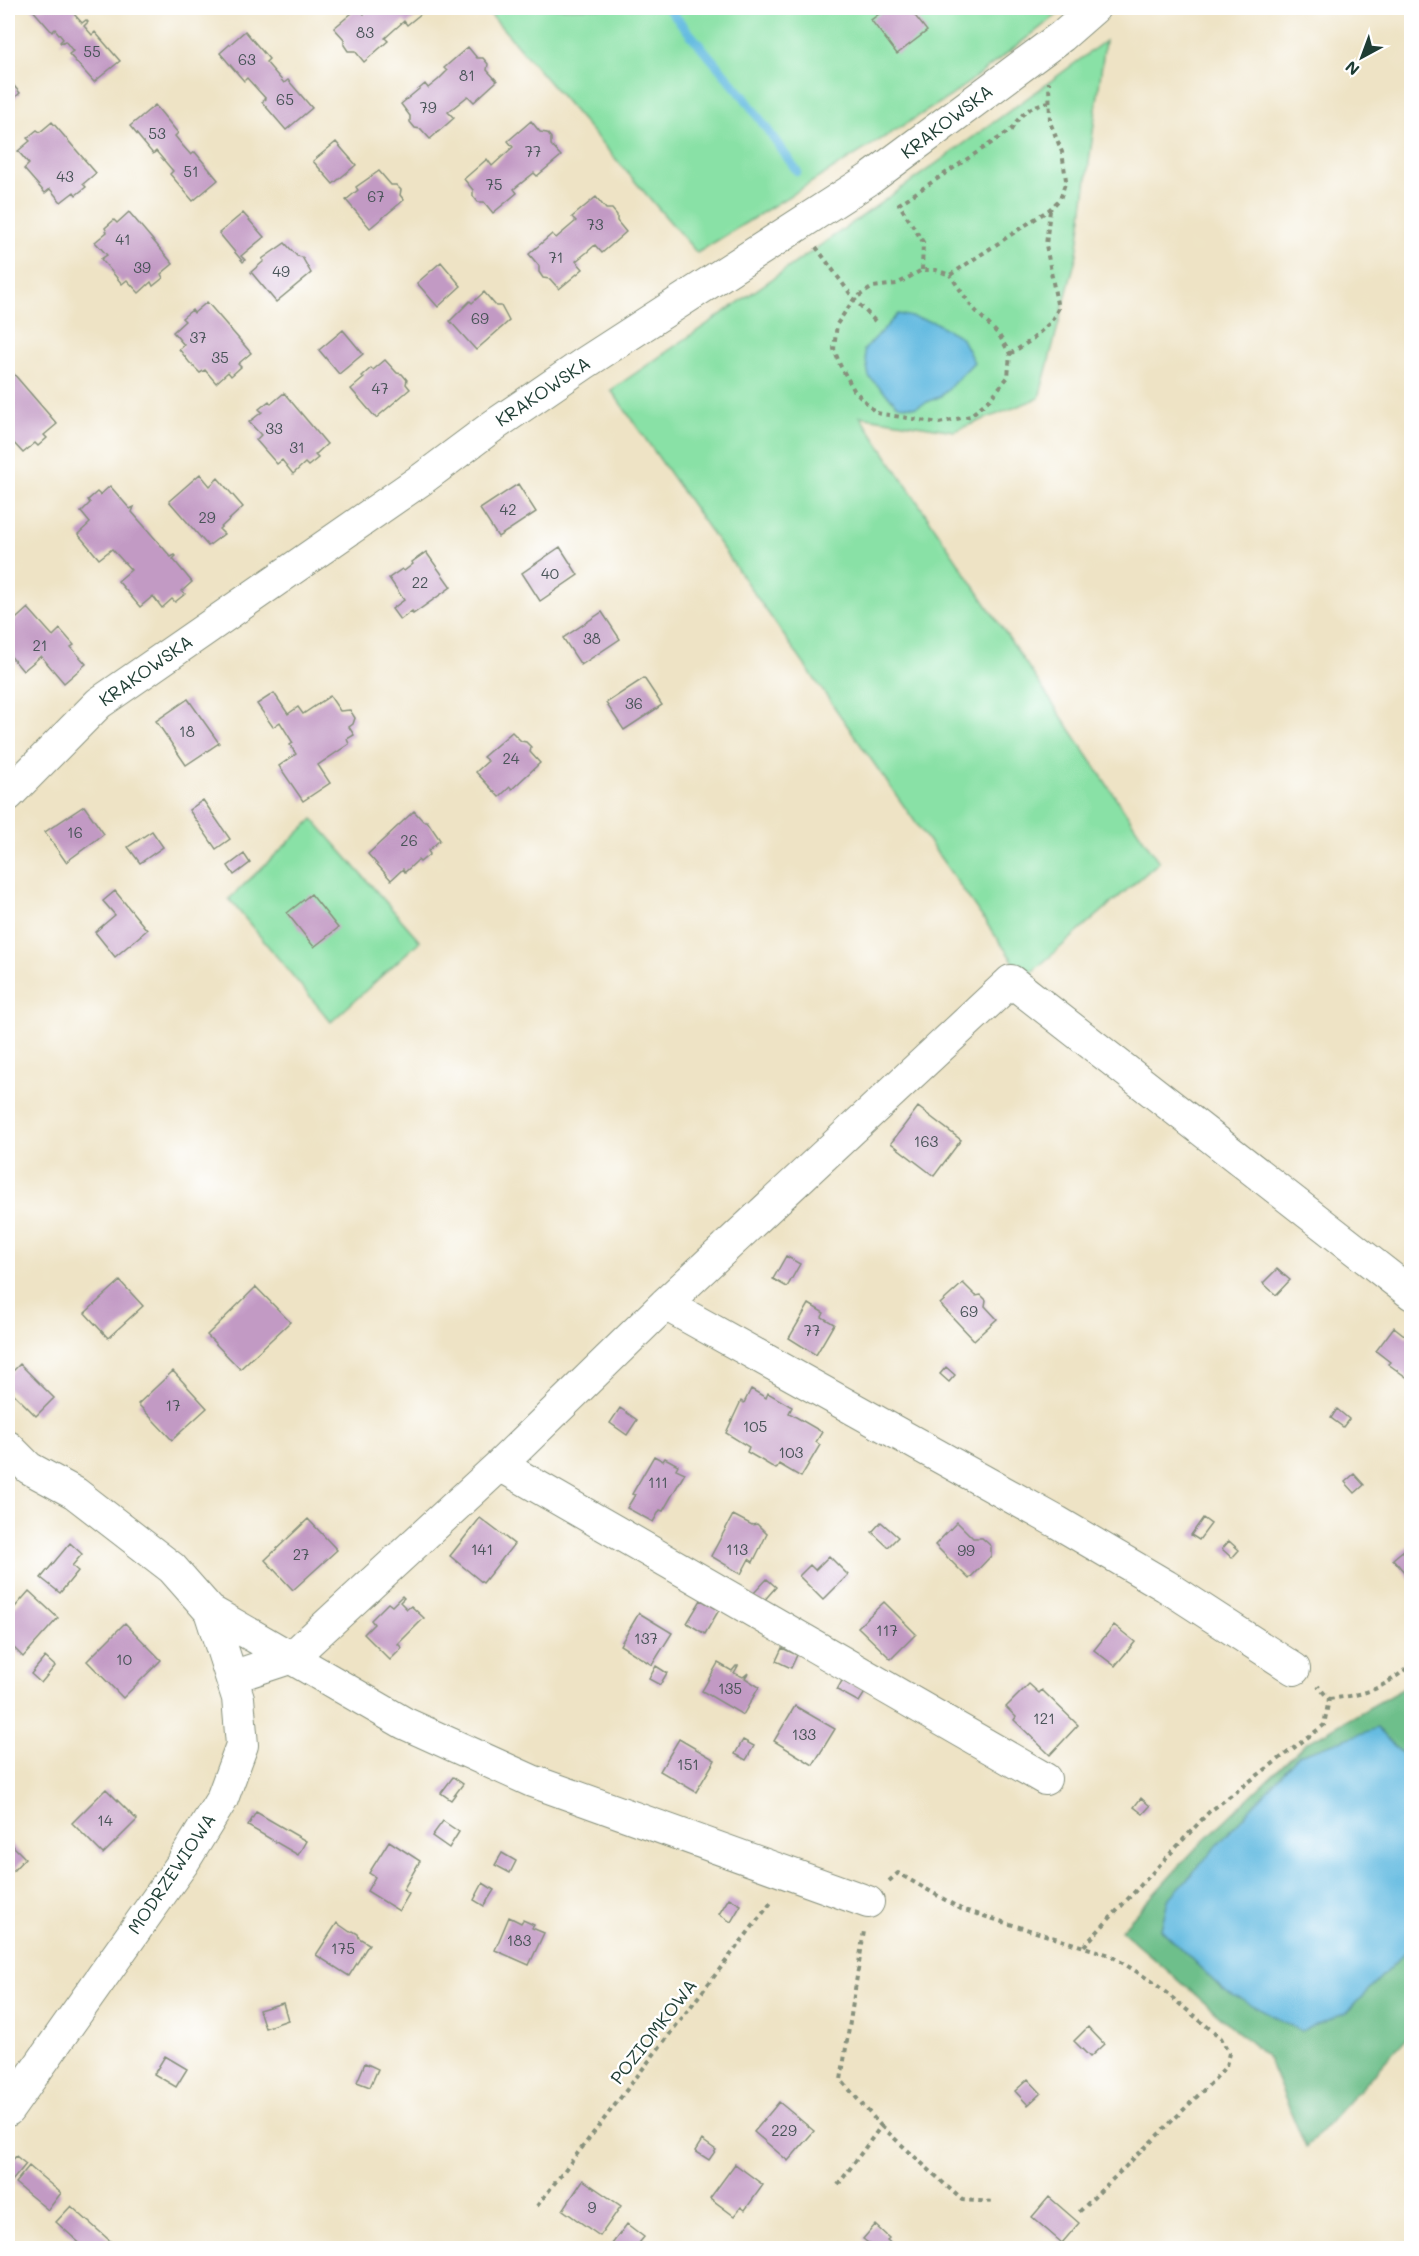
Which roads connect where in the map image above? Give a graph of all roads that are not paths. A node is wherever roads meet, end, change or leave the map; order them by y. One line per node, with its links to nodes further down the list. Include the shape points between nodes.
1 (1094, 8): 2 (street, KRAKOWSKA, via 871,178 585,363 99,703)
2 (8, 795)
3 (1412, 1294): 4 (street, via 1011,981)
4 (665, 1304): 6 (street); 9 (street, via 1057,1522 1166,1586)
5 (8, 1447): 7 (street, MODRZEWIOWA, via 29,1468 75,1493 172,1568)
6 (500, 1465): 8 (street); 11 (street)
7 (210, 1611): 8 (street, MODRZEWIOWA); 10 (street, MODRZEWIOWA)
8 (292, 1657): 10 (street); 12 (street, MODRZEWIOWA, via 404,1723 547,1787)
9 (1294, 1669)
10 (232, 1677): 13 (street, MODRZEWIOWA, via 242,1745 222,1799 182,1864)
11 (1045, 1779)
12 (868, 1902)
13 (8, 2110)

